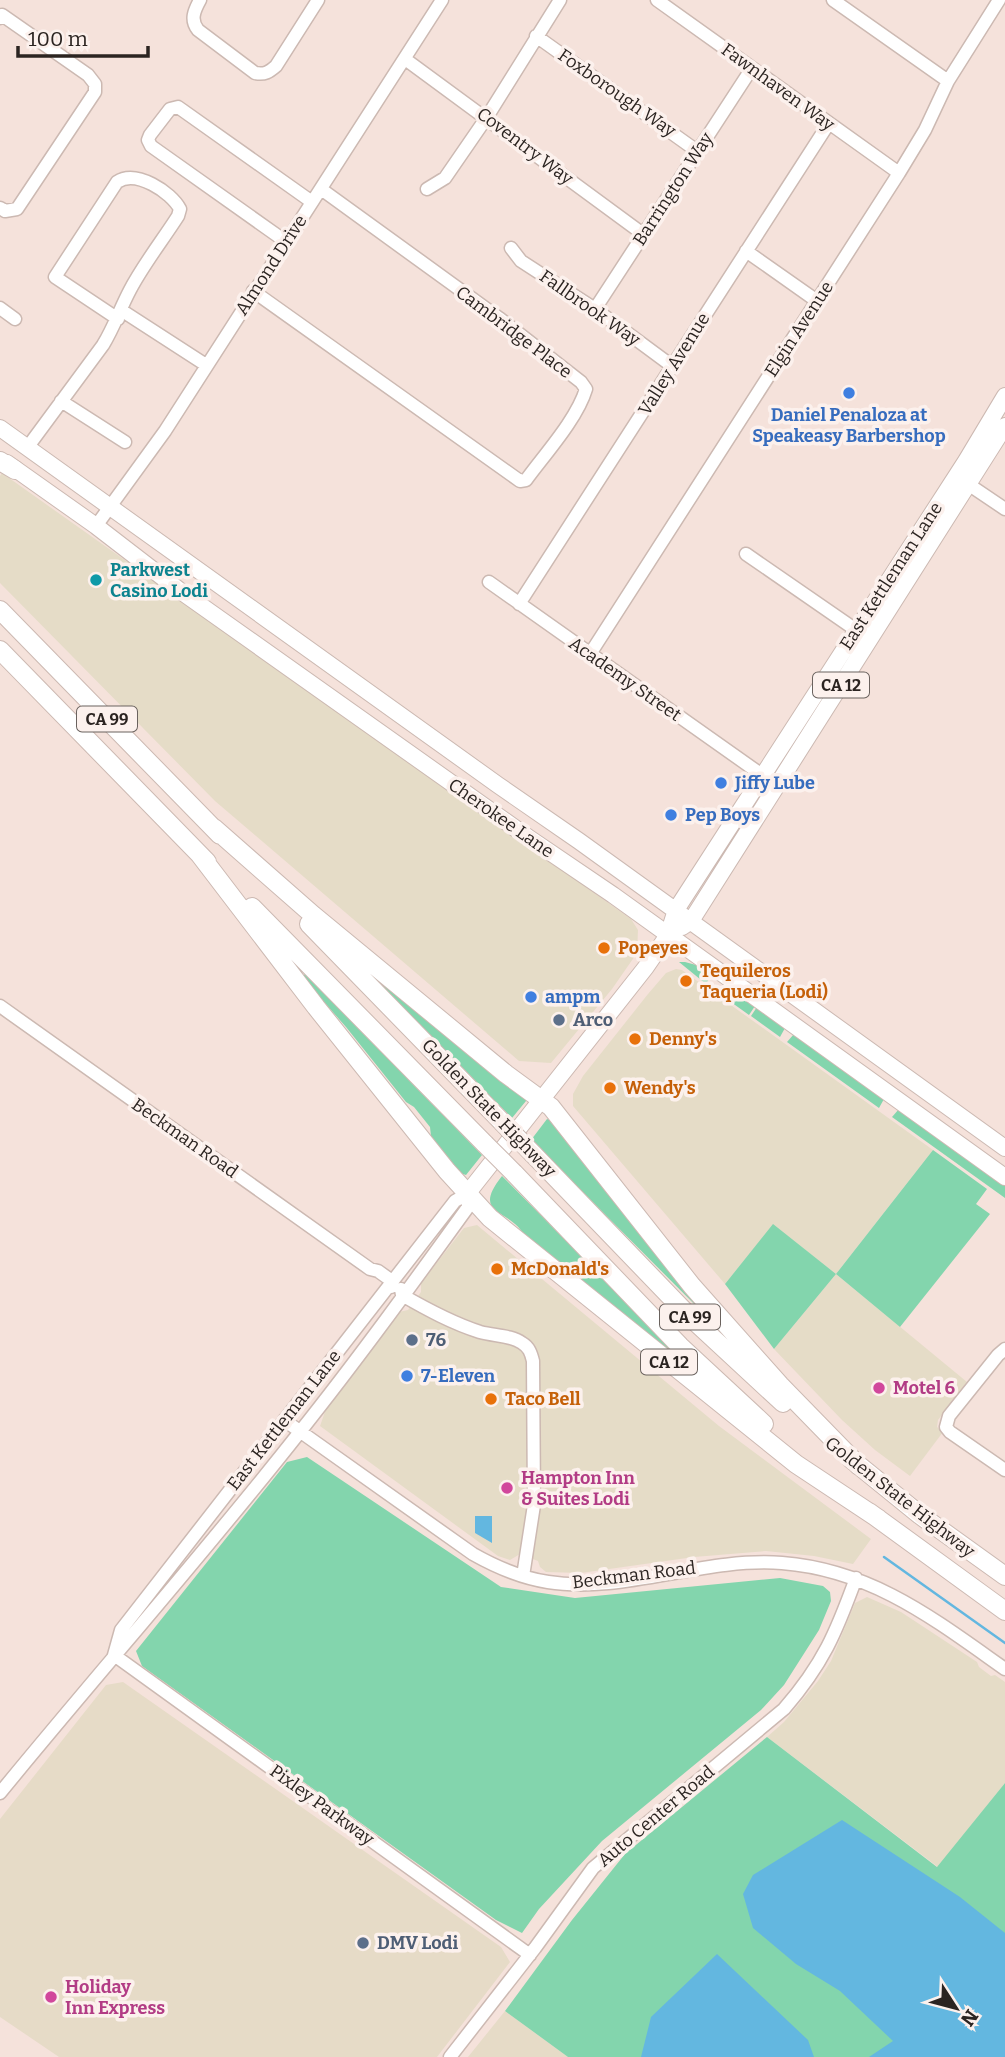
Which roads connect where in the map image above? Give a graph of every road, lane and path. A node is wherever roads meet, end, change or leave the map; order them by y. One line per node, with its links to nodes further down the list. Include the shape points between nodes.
1 (201, 0): 2 (street, via 194,25 262,74 276,65)
2 (318, 0)
3 (442, 0): 10 (street, Almond Drive)
4 (560, 0): 9 (street)
5 (657, 0): 11 (street, Fawnhaven Way)
6 (833, 0): 12 (street)
7 (999, 0): 12 (street, Elgin Avenue)
8 (1, 15): 20 (street, via 88,75 95,92 17,209)
9 (536, 36): 13 (street); 15 (street, Foxborough Way)
10 (405, 59): 13 (street, Coventry Way); 18 (street, Almond Drive)
11 (751, 68): 14 (street, Fawnhaven Way); 15 (street, Barrington Way)
12 (948, 81): 16 (street, Elgin Avenue)
13 (487, 117): 17 (street, via 445,178); 21 (street, Coventry Way)
14 (829, 123): 16 (street, Fawnhaven Way); 24 (street, Valley Avenue)
15 (697, 151): 21 (street, Barrington Way)
16 (899, 173): 26 (street, Elgin Avenue)
17 (427, 188)
18 (321, 189): 19 (street, Almond Drive); 25 (street, Cambridge Place, via 581,382 586,389 571,417 526,480 520,481)
19 (312, 202): 22 (street, Almond Drive); 22 (street, via 178,107 170,109 150,135 152,146)
20 (0, 208)
21 (643, 234): 28 (street, Barrington Way)
22 (285, 241): 25 (street, Almond Drive)
23 (511, 248): 28 (street, Fallbrook Way, via 521,261)
24 (746, 251): 26 (street); 32 (street, Valley Avenue)
25 (253, 291): 31 (street, Almond Drive)
26 (817, 301): 50 (street, Elgin Avenue)
27 (0, 308): 30 (street)
28 (595, 309): 32 (street, Fallbrook Way)
29 (120, 314): 29 (street, via 55,277 117,182 131,177 176,201 180,209); 31 (street); 34 (street)
30 (15, 319)
31 (206, 365): 41 (street, Almond Drive)
32 (672, 366): 46 (street, Valley Avenue)
33 (1005, 396): 40 (main road, East Kettleman Lane / CA 12)
34 (61, 401): 37 (street); 38 (street)
35 (1005, 426): 40 (main road, East Kettleman Lane / CA 12)
36 (0, 428): 38 (main road, Cherokee Lane)
37 (125, 442)
38 (27, 448): 41 (main road, Cherokee Lane)
39 (5, 463): 43 (main road, Cherokee Lane)
40 (962, 480): 42 (street); 48 (main road, East Kettleman Lane / CA 12); 57 (main road, East Kettleman Lane / CA 12)
41 (110, 507): 43 (street, Almond Drive); 51 (main road, Cherokee Lane)
42 (1005, 509)
43 (96, 526): 52 (main road, Cherokee Lane)
44 (746, 554): 48 (street)
45 (489, 582): 46 (street, Academy Street)
46 (519, 604): 50 (street, Academy Street)
47 (0, 610): 54 (highway, Golden State Highway / CA 99)
48 (856, 631): 53 (main road, East Kettleman Lane / CA 12)
49 (0, 650): 55 (highway, Golden State Highway / CA 99)
50 (590, 654): 53 (street, Academy Street)
51 (424, 732): 52 (main road); 56 (main road, Cherokee Lane)
52 (409, 753): 58 (main road, Cherokee Lane)
53 (762, 775): 56 (main road, East Kettleman Lane / CA 12)
54 (214, 828): 60 (highway, via 335,933); 73 (highway, Golden State Highway / CA 99, bridge, via 699,1326)
55 (200, 855): 63 (highway); 75 (highway, Golden State Highway / CA 99, bridge, via 680,1346)
56 (676, 910): 57 (main road, Cherokee Lane); 58 (main road, East Kettleman Lane / CA 12)
57 (691, 921): 58 (main road, East Kettleman Lane / CA 12); 61 (main road, Cherokee Lane)
58 (668, 935): 60 (main road, East Kettleman Lane / CA 12); 62 (main road, Cherokee Lane)
59 (0, 1006): 65 (street, Beckman Road)
60 (542, 1100): 63 (main road, East Kettleman Lane / CA 12); 73 (highway, via 692,1286)
61 (1005, 1148)
62 (1005, 1177)
63 (467, 1194): 64 (street, East Kettleman Lane); 68 (street, East Kettleman Lane, via 468,1207); 75 (highway, CA 12, via 489,1218 786,1456)
64 (440, 1220): 66 (street, East Kettleman Lane); 68 (street, via 439,1232 400,1284)
65 (370, 1269): 66 (street, Beckman Road); 67 (street, Beckman Road)
66 (392, 1281): 67 (street, East Kettleman Lane); 69 (street, via 390,1300 365,1334)
67 (382, 1294): 71 (street, East Kettleman Lane)
68 (402, 1295): 69 (street, East Kettleman Lane); 76 (street, via 443,1319 518,1340 531,1351 534,1505)
69 (362, 1348): 72 (street, East Kettleman Lane)
70 (1005, 1349): 74 (street, via 949,1416 946,1427)
71 (284, 1420): 72 (street, Beckman Road); 80 (street, East Kettleman Lane, via 121,1630)
72 (300, 1432): 76 (street, Beckman Road, via 473,1554); 80 (street, East Kettleman Lane)
73 (859, 1466): 77 (highway, Golden State Highway / CA 99)
74 (1005, 1471)
75 (879, 1519): 79 (highway, Golden State Highway / CA 99)
76 (523, 1576): 78 (street, Beckman Road, via 547,1582 595,1583 753,1562 783,1563)
77 (1005, 1576)
78 (856, 1578): 81 (street, Beckman Road, via 909,1604); 83 (street, Auto Center Road, via 835,1634 804,1686 783,1709 593,1868)
79 (1005, 1611)
80 (114, 1655): 82 (street, East Kettleman Lane); 83 (street, Pixley Parkway)
81 (1005, 1669)
82 (0, 1793)
83 (530, 1955): 84 (street, Auto Center Road)
84 (450, 2057)

